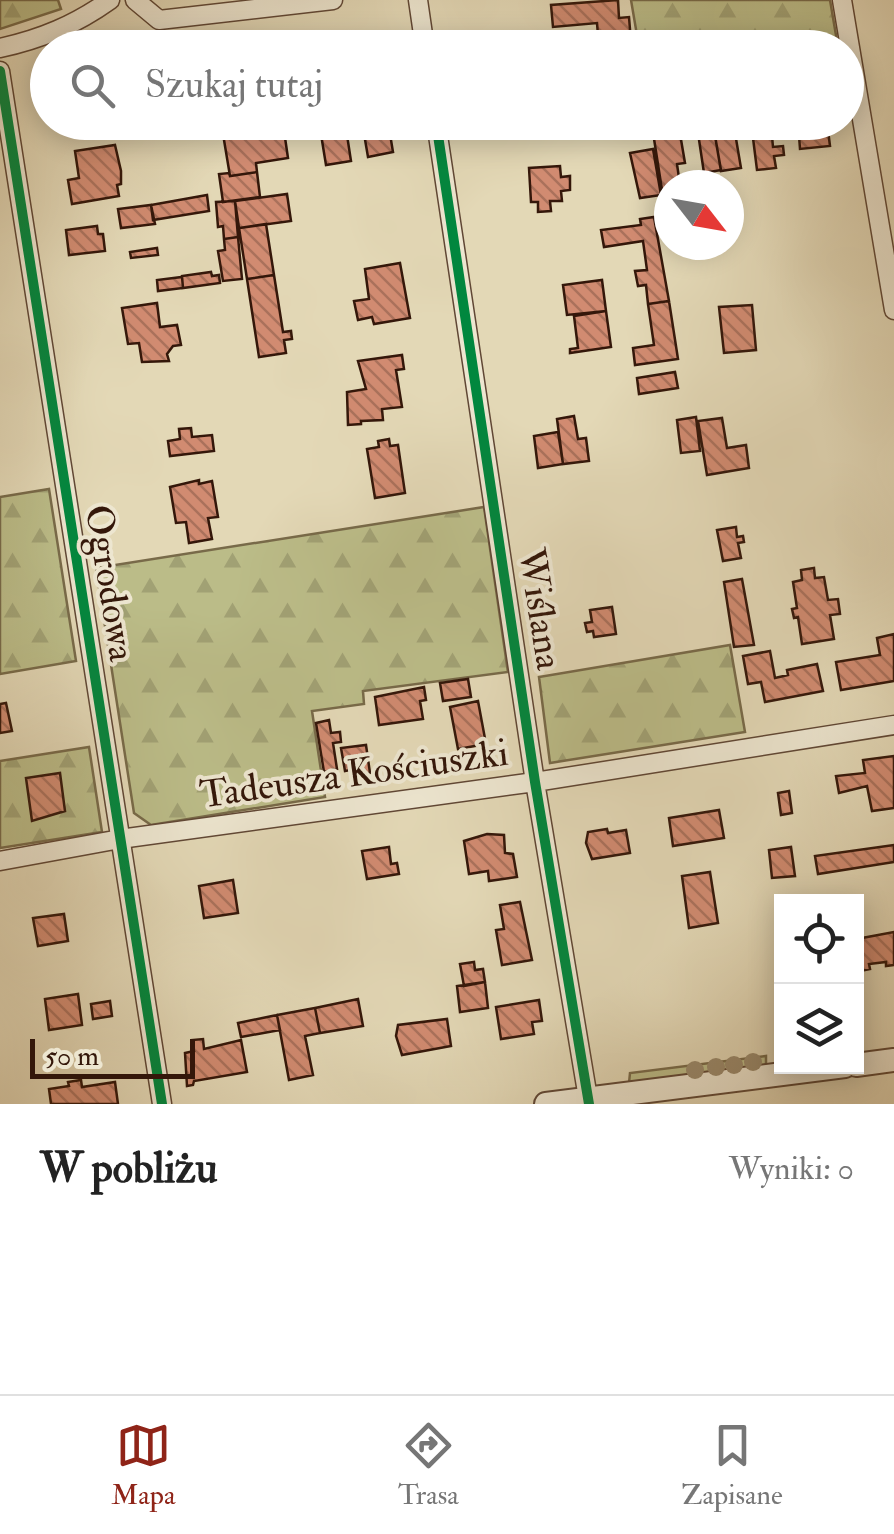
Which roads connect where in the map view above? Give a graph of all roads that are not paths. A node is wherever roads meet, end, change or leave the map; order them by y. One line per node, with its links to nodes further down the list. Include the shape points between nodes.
1 (110, 0): 6 (street)
2 (136, 0): 3 (street, via 158,20)
3 (333, 0)
4 (418, 0): 8 (street)
5 (842, 0): 9 (street)
6 (86, 8): 7 (street)
7 (55, 30)
8 (422, 30)
9 (847, 30)
10 (30, 41): 11 (street)
11 (0, 48)
12 (0, 70): 18 (street, Ogrodowa)
13 (864, 131): 15 (street)
14 (439, 140): 17 (street, Wiślana)
15 (894, 310)
16 (894, 725): 17 (street, Tadeusza Kościuszki)
17 (535, 782): 18 (street, Tadeusza Kościuszki); 23 (street, Wiślana)
18 (120, 839): 19 (street, Tadeusza Kościuszki); 24 (street, Ogrodowa)
19 (0, 861)
20 (894, 1060): 21 (street)
21 (864, 1064)
22 (786, 1074): 23 (street)
23 (589, 1101): 25 (street)
24 (162, 1104)
25 (546, 1104)

